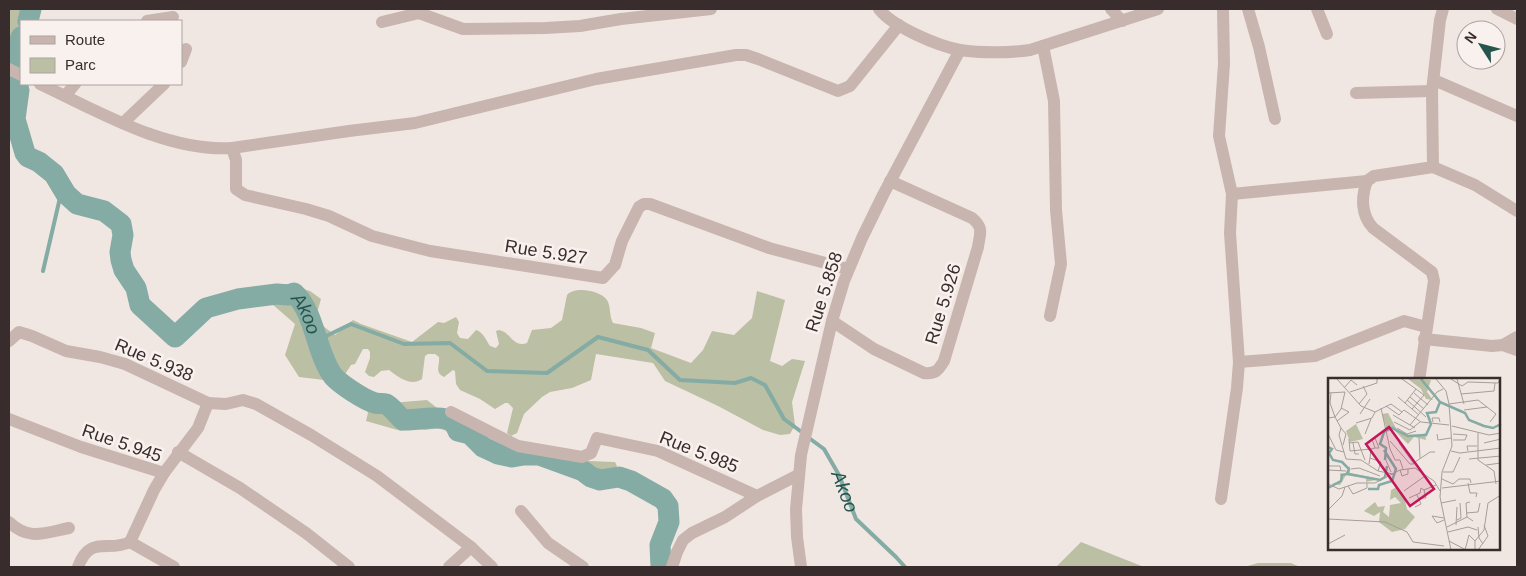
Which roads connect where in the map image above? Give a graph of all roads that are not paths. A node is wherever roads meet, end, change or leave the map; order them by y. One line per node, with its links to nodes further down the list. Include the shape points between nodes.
1 (712, 9): 14 (street, via 545,28 463,28 419,13)
2 (879, 9): 15 (street)
3 (1111, 9): 13 (street)
4 (1158, 9): 13 (street)
5 (1223, 9): 34 (street, via 1224,64 1219,136)
6 (1248, 9): 28 (street)
7 (1317, 9): 16 (street)
8 (1443, 9): 24 (street)
9 (1497, 9): 11 (street)
10 (174, 17): 12 (street)
11 (1517, 19)
12 (153, 20)
13 (1122, 21): 17 (street)
14 (382, 22)
15 (898, 25): 19 (street, via 921,37); 30 (street, via 850,86 838,91 758,58 736,55 596,79 415,123)
16 (1327, 34)
17 (1043, 46): 19 (street, via 1016,52); 37 (street, via 1054,101 1056,210 1061,264)
18 (186, 49): 20 (street)
19 (960, 50): 32 (street, Rue 5.858)
20 (182, 59)
21 (42, 85): 26 (street)
22 (74, 85): 26 (street)
23 (163, 85): 29 (street)
24 (1433, 86): 25 (street); 27 (street); 31 (street)
25 (1356, 93)
26 (65, 96): 29 (street)
27 (1517, 116)
28 (1275, 119)
29 (123, 123): 30 (street, via 183,144)
30 (232, 148): 36 (street, Rue 5.927, via 239,192 306,209 372,236 430,251 603,278 615,265 622,241 639,207 650,204 770,248)
31 (1433, 167): 33 (street, via 1374,176); 35 (street, via 1474,185)
32 (890, 181): 36 (street, Rue 5.858); 38 (street, Rue 5.926, via 972,218 981,228 944,361 939,370 932,374 924,373 874,349)
33 (1367, 181): 34 (street); 39 (street, via 1363,200 1366,220 1432,272 1434,281)
34 (1232, 194): 44 (street, via 1230,233)
35 (1517, 211)
36 (848, 269): 38 (street, Rue 5.858)
37 (1050, 316)
38 (832, 321): 51 (street, Rue 5.858)
39 (1425, 333): 42 (street, via 1492,346); 44 (street, via 1404,321 1315,356); 45 (street)
40 (1517, 337): 42 (street)
41 (9, 341): 46 (street, Rue 5.938, via 18,332 66,352 126,364)
42 (1503, 345): 43 (street)
43 (1517, 350)
44 (1239, 362): 53 (street)
45 (1419, 378)
46 (208, 403): 49 (street, Rue 5.938, via 198,428); 58 (street, via 226,404 243,400 263,408 377,476)
47 (451, 412): 52 (street, Rue 5.985, via 518,446 582,457 591,453 597,438 658,451)
48 (9, 420): 50 (street, Rue 5.945)
49 (178, 452): 50 (street, Rue 5.938); 61 (street, via 240,488)
50 (164, 473): 57 (street, Rue 5.945)
51 (798, 475): 52 (street); 66 (street, Rue 5.858, via 797,537)
52 (757, 496): 65 (street, via 683,540)
53 (1221, 499)
54 (520, 511): 64 (street, via 548,543)
55 (9, 522): 56 (street, via 23,533 32,535)
56 (69, 528)
57 (130, 542): 59 (street, via 122,546 99,545 88,551); 60 (street)
58 (471, 547): 62 (street); 63 (street)
59 (78, 567)
60 (174, 567)
61 (350, 567)
62 (449, 567)
63 (492, 567)
64 (583, 567)
65 (672, 567)
66 (801, 567)

